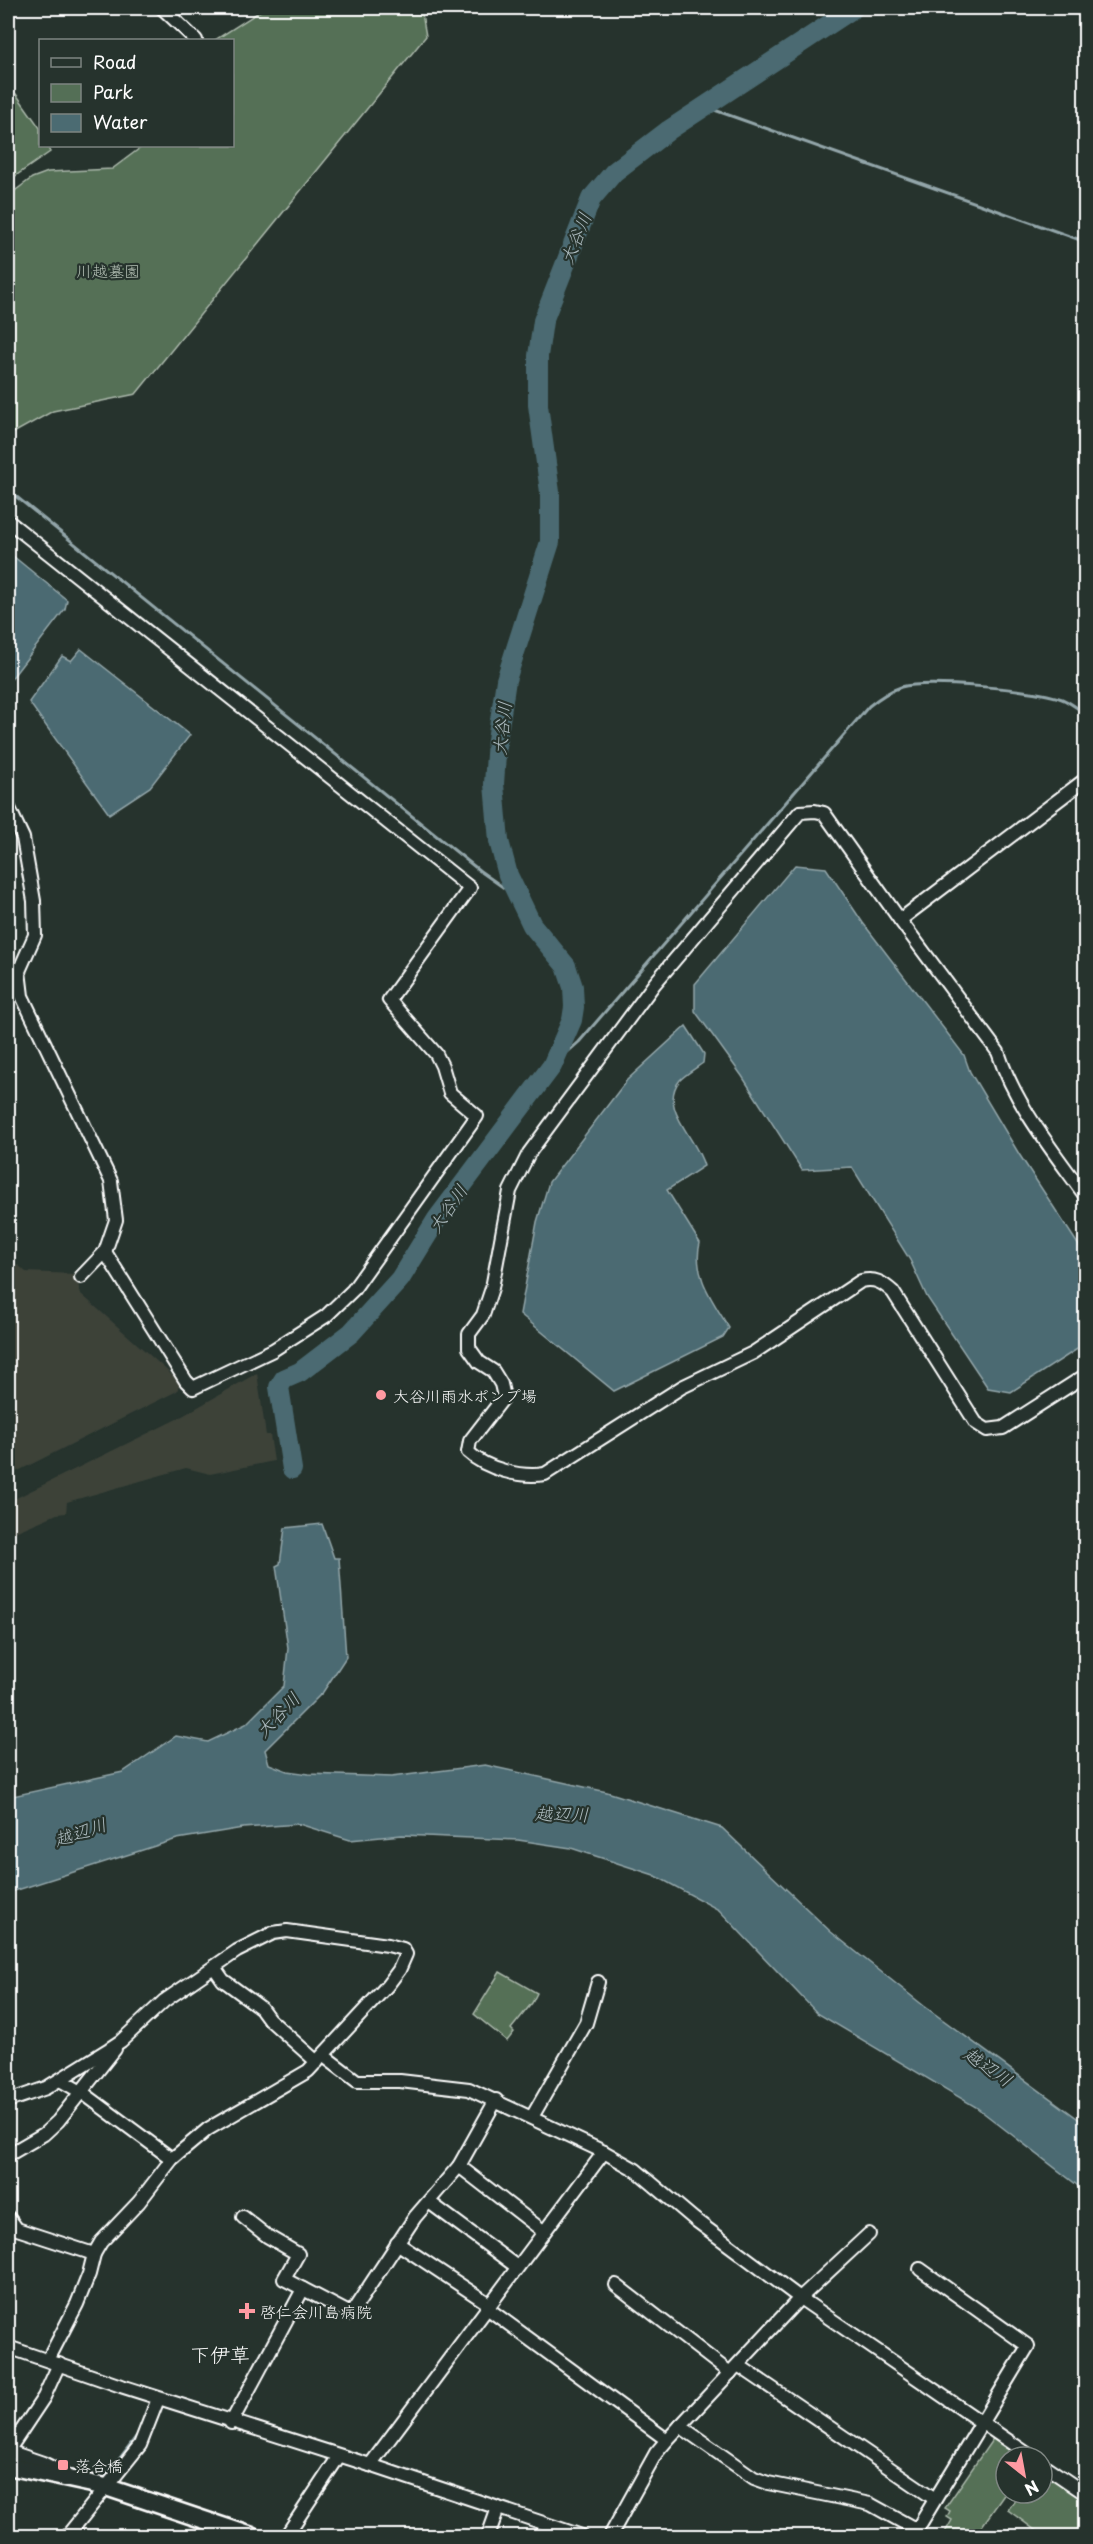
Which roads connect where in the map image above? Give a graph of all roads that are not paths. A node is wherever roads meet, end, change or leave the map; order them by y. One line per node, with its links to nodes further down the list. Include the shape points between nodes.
1 (162, 8): 2 (street)
2 (195, 39)
3 (8, 521): 8 (street, via 470,888 388,1000 436,1054 450,1093 477,1116 353,1290 326,1316 273,1350 193,1388)
4 (1086, 779): 6 (street)
5 (8, 806): 8 (street, via 23,838 34,901 35,935 19,971 22,996 111,1181 116,1220)
6 (900, 920): 7 (street, via 998,1052 1004,1072 1035,1124); 10 (street, via 824,813 801,812 655,983 529,1153 510,1191 492,1288 483,1315 469,1334 469,1348 493,1371 504,1397 470,1441 468,1452 489,1465 512,1472 545,1474 682,1387 753,1353 861,1281 878,1280 893,1292 976,1423 987,1430 1002,1428)
7 (1086, 1197)
8 (105, 1252): 9 (street)
9 (81, 1277)
10 (1086, 1375)
11 (214, 1967): 13 (street, via 164,2001); 14 (street, via 223,1980); 14 (street, via 257,1940 287,1931 403,1949 404,1960 387,1986)
12 (598, 1982): 19 (street, via 586,2023)
13 (121, 2041): 15 (street); 16 (street)
14 (321, 2059): 17 (street, via 357,2081 400,2081 469,2089); 22 (street, via 297,2078 208,2129)
15 (60, 2080): 16 (street); 18 (street, via 31,2095)
16 (83, 2093): 21 (street, via 44,2134); 22 (street)
17 (496, 2100): 19 (street); 23 (street)
18 (8, 2101)
19 (532, 2117): 20 (street)
20 (604, 2152): 27 (street); 35 (street, via 636,2170 694,2219)
21 (8, 2155)
22 (172, 2159): 30 (street)
23 (459, 2166): 24 (street); 27 (street)
24 (429, 2202): 29 (street); 31 (street)
25 (8, 2217): 30 (street, via 17,2229)
26 (243, 2217): 34 (street, via 298,2254 284,2279)
27 (543, 2231): 31 (street)
28 (869, 2234): 35 (street)
29 (397, 2243): 34 (street, via 351,2314); 36 (street)
30 (94, 2254): 38 (street)
31 (517, 2267): 36 (street)
32 (920, 2269): 41 (street, via 1028,2346)
33 (616, 2285): 39 (street)
34 (303, 2289): 42 (street)
35 (801, 2298): 39 (street); 41 (street)
36 (488, 2306): 44 (street); 48 (street)
37 (8, 2347): 38 (street)
38 (54, 2362): 40 (street); 46 (street, via 44,2397)
39 (734, 2369): 43 (street); 54 (street)
40 (158, 2399): 42 (street); 52 (street, via 140,2445)
41 (981, 2422): 45 (street); 54 (street)
42 (231, 2423): 47 (street)
43 (680, 2426): 44 (street); 56 (street, via 754,2478 870,2504)
44 (667, 2440): 62 (street)
45 (1015, 2445)
46 (8, 2451): 51 (street)
47 (339, 2456): 48 (street); 59 (street)
48 (370, 2465): 55 (street)
49 (8, 2466): 51 (street)
50 (1054, 2472): 53 (street)
51 (73, 2478): 52 (street)
52 (106, 2487): 57 (street); 58 (street)
53 (1086, 2494)
54 (935, 2499): 56 (street)
55 (498, 2508): 60 (street); 61 (street)
56 (915, 2533)
57 (67, 2536)
58 (252, 2536)
59 (286, 2536)
60 (488, 2536)
61 (582, 2536)
62 (610, 2536)

